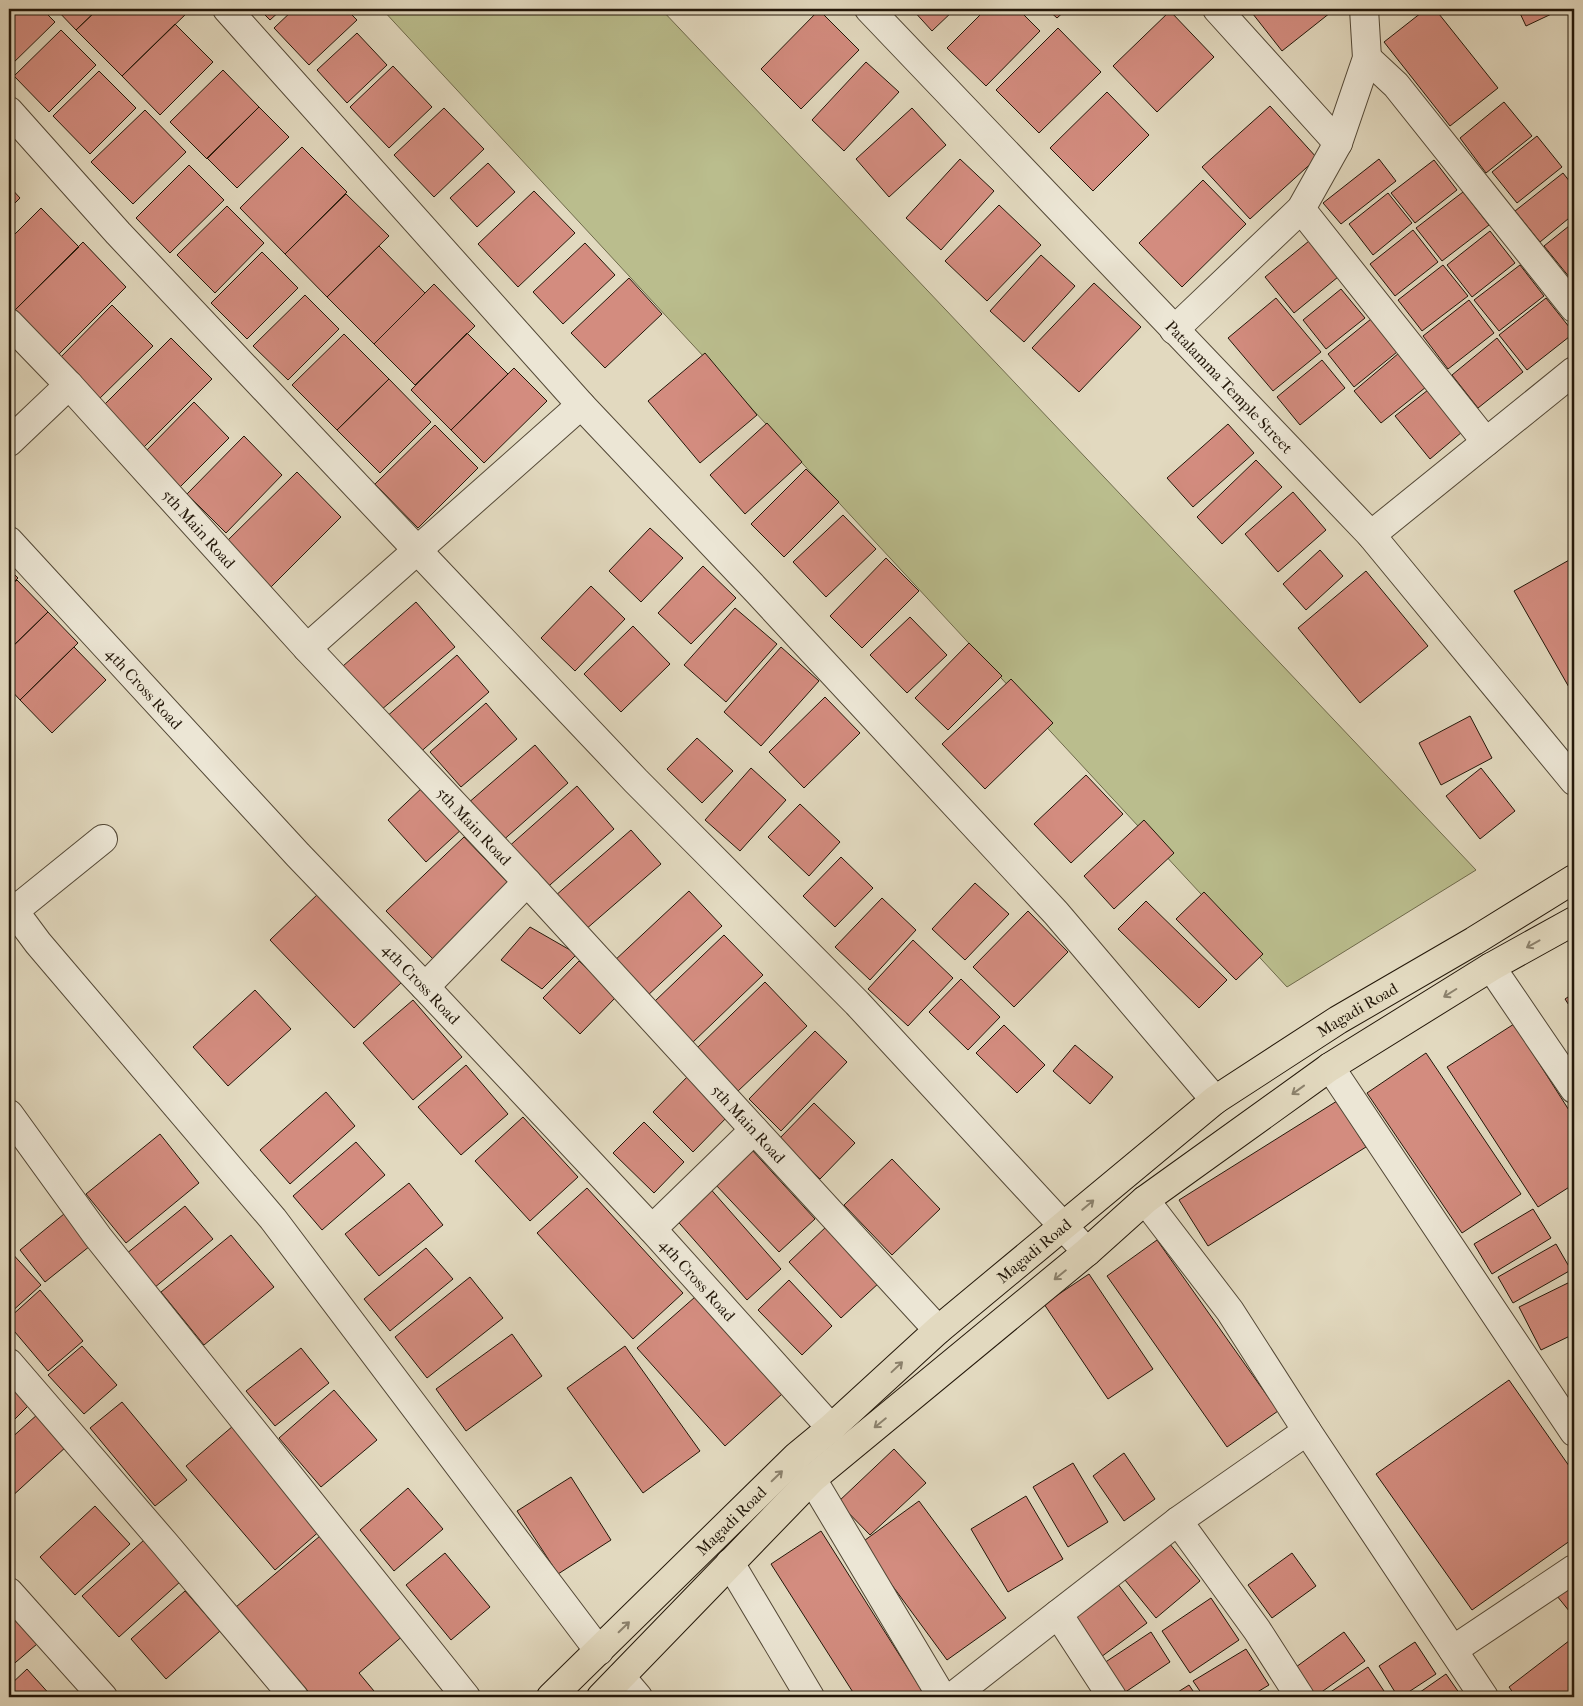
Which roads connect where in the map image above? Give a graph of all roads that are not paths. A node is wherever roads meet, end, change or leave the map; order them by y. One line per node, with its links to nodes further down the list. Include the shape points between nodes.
1 (227, 9): 14 (street)
2 (869, 9): 11 (street, Patalamma Temple Street)
3 (1217, 9): 7 (street)
4 (1364, 9): 5 (street)
5 (1367, 58): 7 (street); 9 (street, via 1396,85)
6 (9, 111): 19 (street, via 118,232)
7 (1338, 144): 8 (street)
8 (1301, 209): 11 (street); 16 (street)
9 (1574, 308)
10 (9, 323): 13 (street, 5th Main Road)
11 (1174, 330): 17 (street, Patalamma Temple Street)
12 (1574, 371): 16 (street)
13 (69, 385): 15 (street); 20 (street, 5th Main Road)
14 (581, 405): 19 (street); 31 (street, via 1056,914)
15 (9, 442)
16 (1486, 442): 17 (street)
17 (1371, 536): 21 (street, Patalamma Temple Street)
18 (9, 541): 28 (street, 4th Cross Road, via 298,855)
19 (418, 551): 20 (street); 35 (street, via 636,781 857,1003)
20 (307, 648): 24 (street, 5th Main Road)
21 (1574, 781)
22 (103, 839): 25 (street)
23 (1574, 878): 31 (main road, Magadi Road, via 1338,1020)
24 (527, 882): 28 (street); 33 (street, 5th Main Road)
25 (11, 910): 50 (street, via 273,1219)
26 (1574, 921): 27 (main road, Magadi Road, one-way to 27)
27 (1492, 967): 29 (main road, Magadi Road, one-way to 29); 30 (street)
28 (426, 987): 36 (street, 4th Cross Road)
29 (1330, 1067): 34 (main road, Magadi Road, one-way to 34); 42 (street)
30 (1574, 1089)
31 (1215, 1100): 35 (main road, Magadi Road, one-way to 31)
32 (9, 1114): 54 (street, via 98,1236)
33 (754, 1130): 36 (street); 38 (street, 5th Main Road)
34 (1145, 1200): 37 (main road, Magadi Road); 41 (street, via 1230,1311)
35 (1063, 1226): 37 (street); 38 (main road, Magadi Road)
36 (652, 1229): 40 (street, 4th Cross Road)
37 (1087, 1252): 43 (main road, Magadi Road, one-way to 43)
38 (938, 1330): 40 (main road, Magadi Road, one-way to 38)
39 (9, 1363): 53 (street)
40 (831, 1428): 50 (main road, Magadi Road, one-way to 40, via 798,1456)
41 (1307, 1430): 44 (street); 49 (street)
42 (1574, 1432)
43 (812, 1479): 45 (main road, Magadi Road); 58 (street)
44 (1178, 1521): 48 (street); 61 (street, via 1257,1630)
45 (730, 1563): 51 (main road, Magadi Road); 57 (street)
46 (1574, 1569): 49 (street)
47 (9, 1592): 52 (street)
48 (1058, 1614): 59 (street); 60 (street)
49 (1453, 1650): 62 (street)
50 (599, 1652): 55 (main road, Magadi Road)
51 (630, 1687): 56 (main road, Magadi Road)
52 (104, 1697)
53 (294, 1697)
54 (466, 1697)
55 (550, 1697)
56 (601, 1697)
57 (810, 1697)
58 (942, 1697)
59 (952, 1697)
60 (1112, 1697)
61 (1300, 1697)
62 (1484, 1697)

